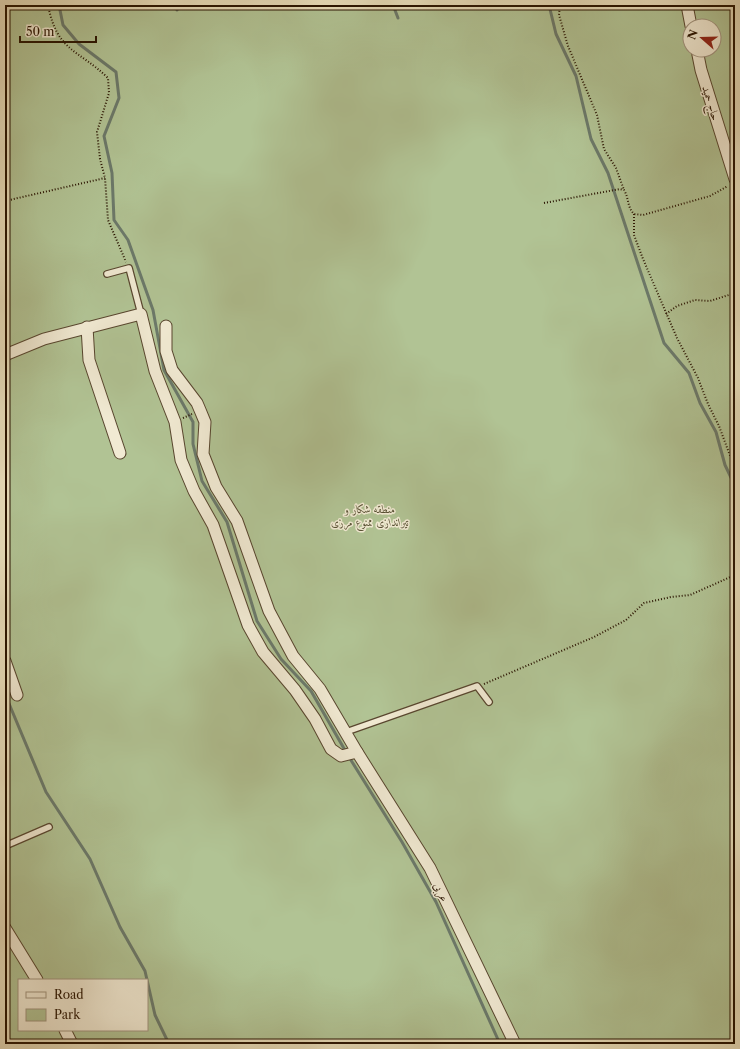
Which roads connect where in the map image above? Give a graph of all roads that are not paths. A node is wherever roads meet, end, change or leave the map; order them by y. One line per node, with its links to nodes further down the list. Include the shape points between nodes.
1 (687, 5): 2 (street)
2 (689, 18)
3 (698, 58): 4 (street, حاج حمید)
4 (732, 182)
5 (107, 274): 6 (lane, via 128,268)
6 (141, 314): 8 (street); 15 (street, via 156,372 175,422 181,460 194,492 213,525 248,625 263,652 315,719 331,749)
7 (166, 326): 14 (street, via 166,351 172,370 197,403 205,422 203,454 216,487 237,521 269,611 293,656 320,688)
8 (87, 327): 9 (street, via 44,339); 10 (street, via 88,360)
9 (5, 355)
10 (120, 453)
11 (5, 661): 12 (street)
12 (17, 695)
13 (489, 702): 14 (lane, via 477,686)
14 (346, 732): 15 (street)
15 (350, 754): 22 (street, عربی, via 430,868)
16 (49, 827): 17 (lane)
17 (5, 846)
18 (5, 928): 19 (street)
19 (36, 979)
20 (66, 1031): 21 (street)
21 (72, 1044)
22 (515, 1044)

